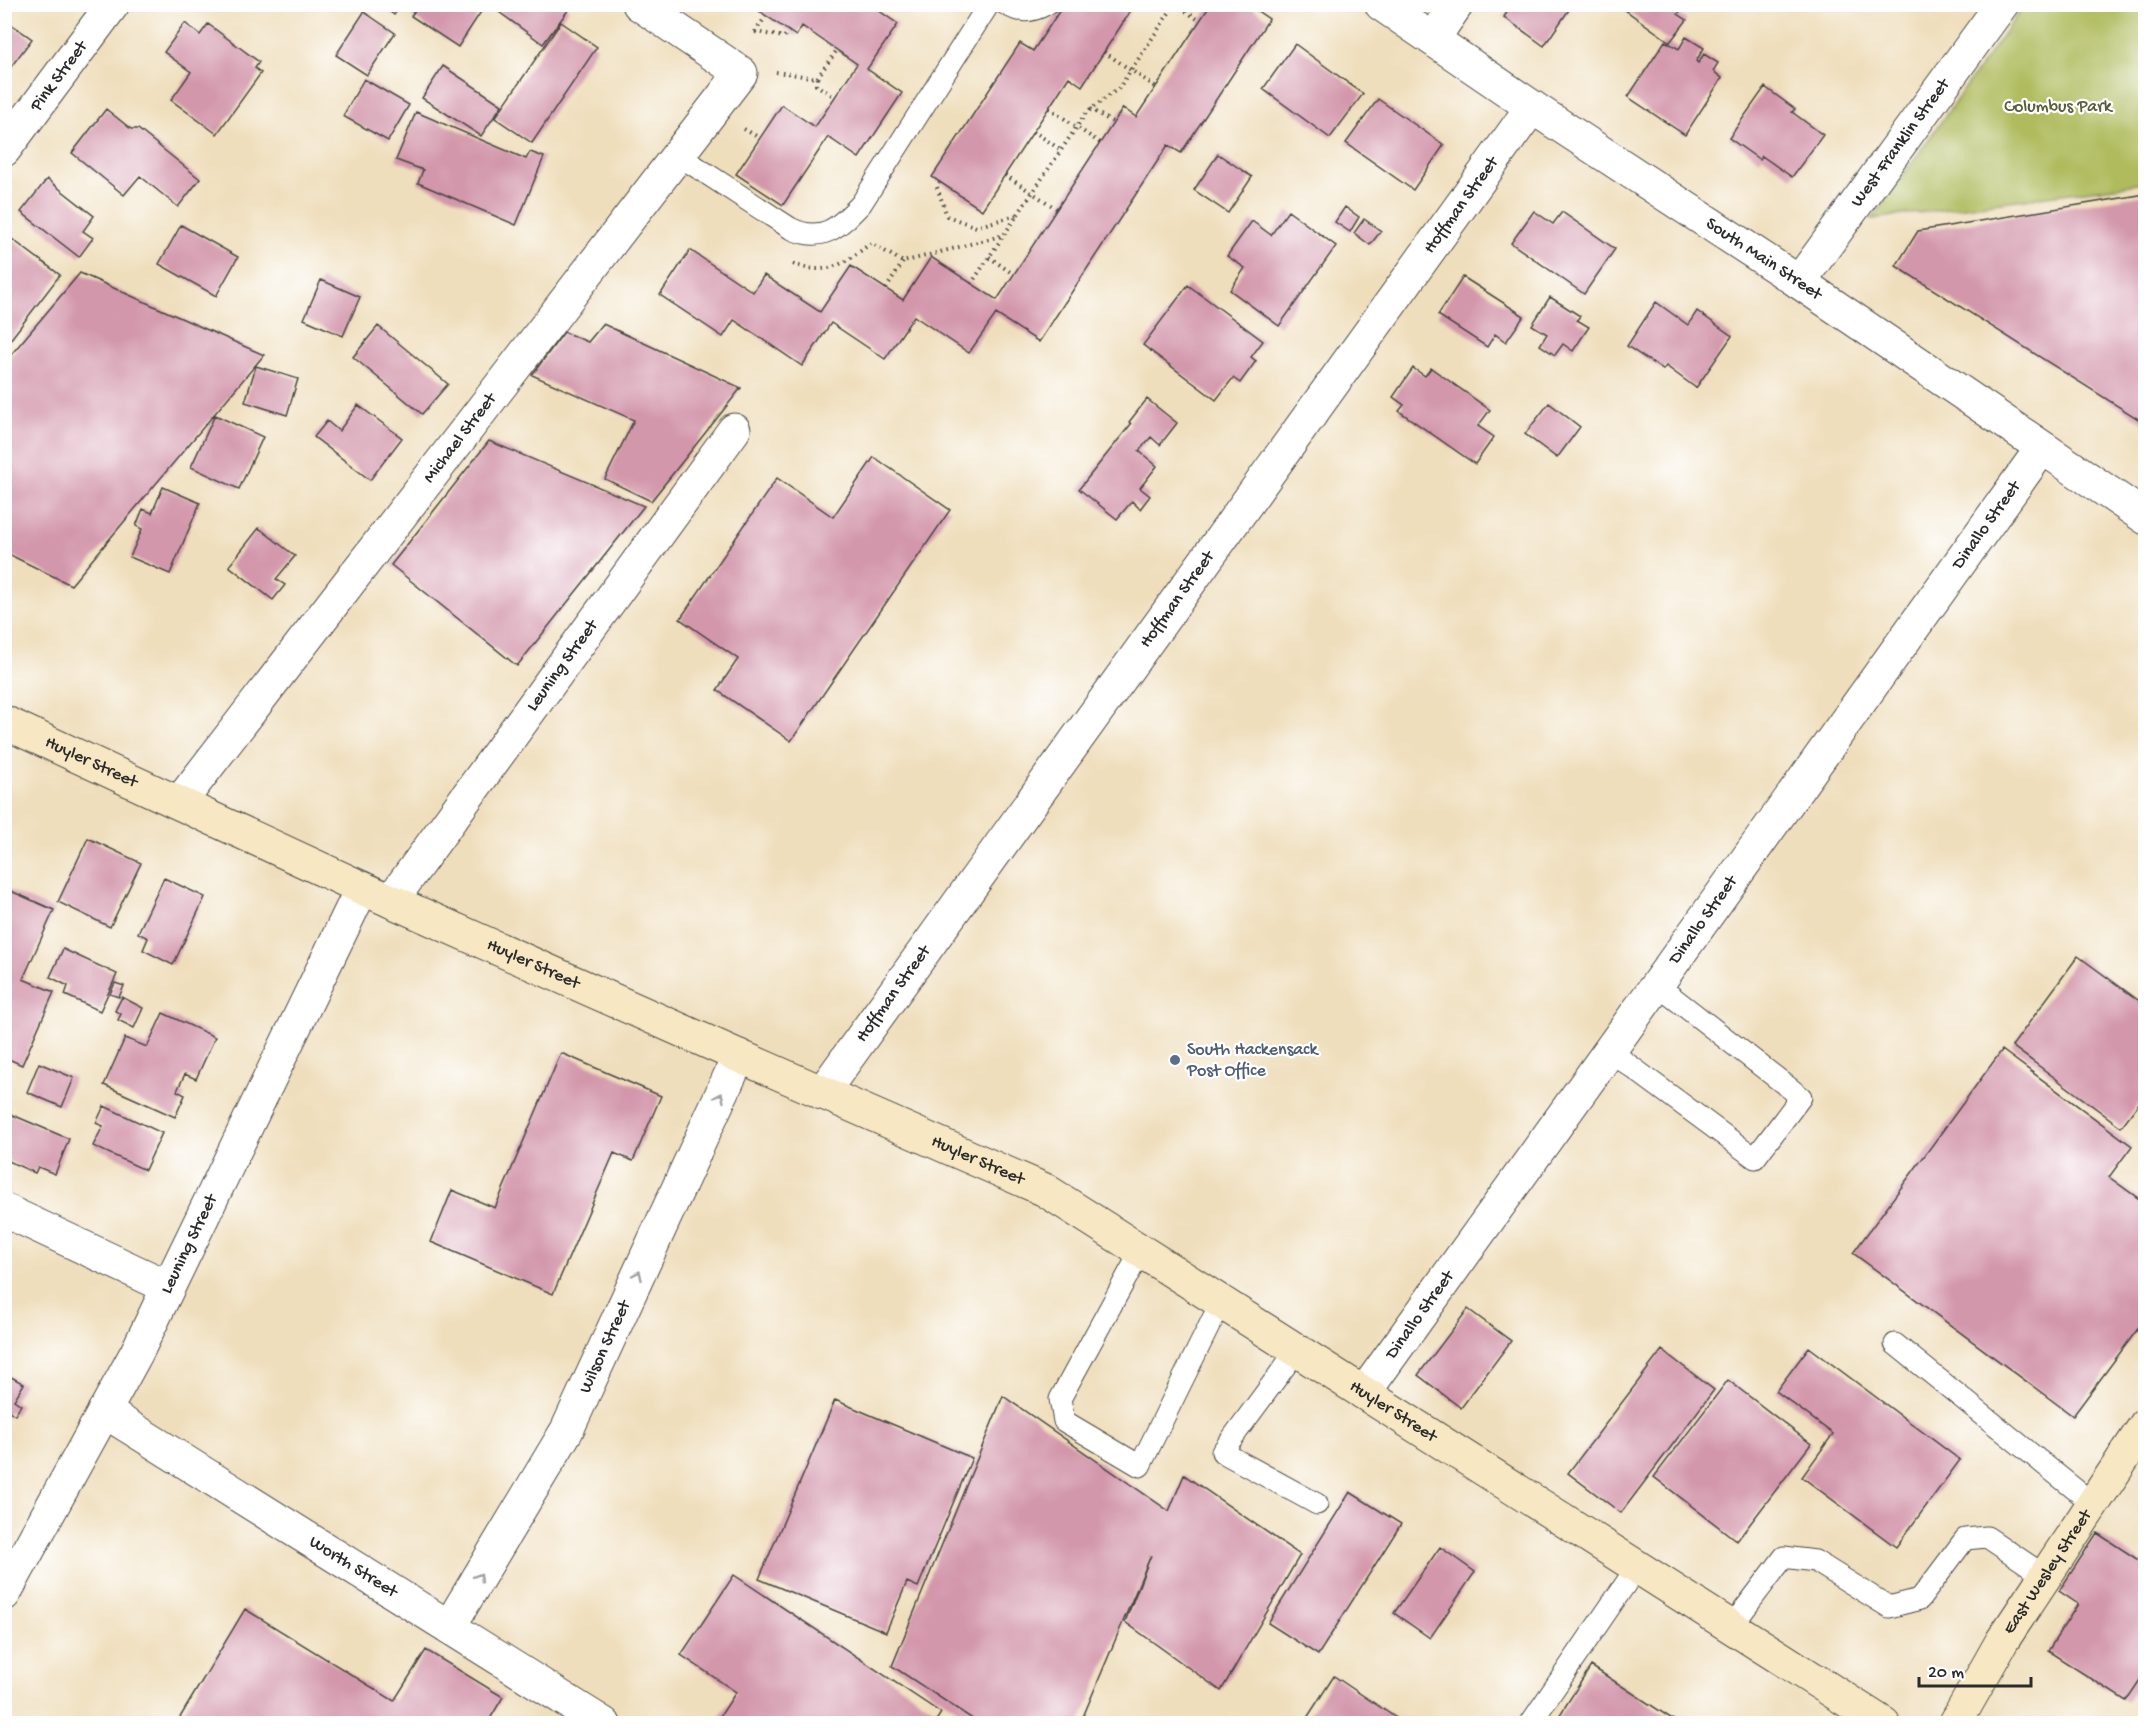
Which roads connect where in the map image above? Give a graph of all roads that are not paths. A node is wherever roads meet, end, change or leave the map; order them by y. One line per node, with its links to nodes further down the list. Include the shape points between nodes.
1 (114, 4): 11 (street, Pink Street)
2 (639, 4): 12 (street, Michael Street, via 741,73)
3 (989, 4): 12 (lane, via 861,204 842,223 821,235 802,234 790,228)
4 (1005, 4): 5 (lane, via 1029,12)
5 (1047, 4)
6 (1381, 4): 9 (street, South Main Street)
7 (1457, 4): 9 (street)
8 (2002, 4): 13 (street, West Franklin Street)
9 (1433, 39): 10 (street, South Main Street)
10 (1532, 107): 13 (street, South Main Street); 24 (street, Hoffman Street)
11 (4, 150)
12 (678, 155): 18 (street, Michael Street)
13 (1799, 282): 15 (street, South Main Street)
14 (734, 430): 20 (street, Leuning Street)
15 (2042, 448): 16 (street, South Main Street); 21 (street, Dinallo Street)
16 (2145, 518)
17 (4, 722): 18 (street, Huyler Street)
18 (180, 802): 19 (street, Huyler Street)
19 (362, 888): 20 (street, Huyler Street); 27 (street, Leuning Street)
20 (391, 901): 23 (street, Huyler Street)
21 (1657, 985): 22 (street, Dinallo Street); 22 (lane, via 1801,1097 1755,1158)
22 (1610, 1051): 31 (street, Dinallo Street)
23 (739, 1056): 24 (street, Huyler Street); 39 (street, Wilson Street, one-way to 23, via 567,1430)
24 (822, 1093): 26 (street, Huyler Street, via 1045,1190)
25 (4, 1210): 27 (street)
26 (1141, 1251): 28 (street, Huyler Street); 28 (lane, via 1060,1399 1064,1421 1140,1466)
27 (168, 1287): 32 (street, Leuning Street)
28 (1221, 1302): 30 (street, Huyler Street)
29 (1895, 1344): 34 (lane)
30 (1296, 1350): 31 (street, Huyler Street); 35 (lane, via 1222,1452)
31 (1364, 1393): 36 (street, Huyler Street)
32 (104, 1412): 38 (street, Leuning Street); 39 (street, Worth Street)
33 (2145, 1424): 34 (street, East Wesley Street)
34 (2092, 1503): 37 (street, East Wesley Street)
35 (1317, 1504)
36 (1637, 1567): 40 (street, Huyler Street); 42 (lane)
37 (2045, 1576): 40 (lane, via 1987,1537 1965,1539 1920,1599 1889,1607 1815,1561 1785,1557); 44 (street, East Wesley Street)
38 (4, 1594)
39 (449, 1627): 41 (street, Worth Street)
40 (1731, 1627): 43 (street, Huyler Street)
41 (604, 1724)
42 (1530, 1724)
43 (1884, 1724)
44 (1955, 1724)

